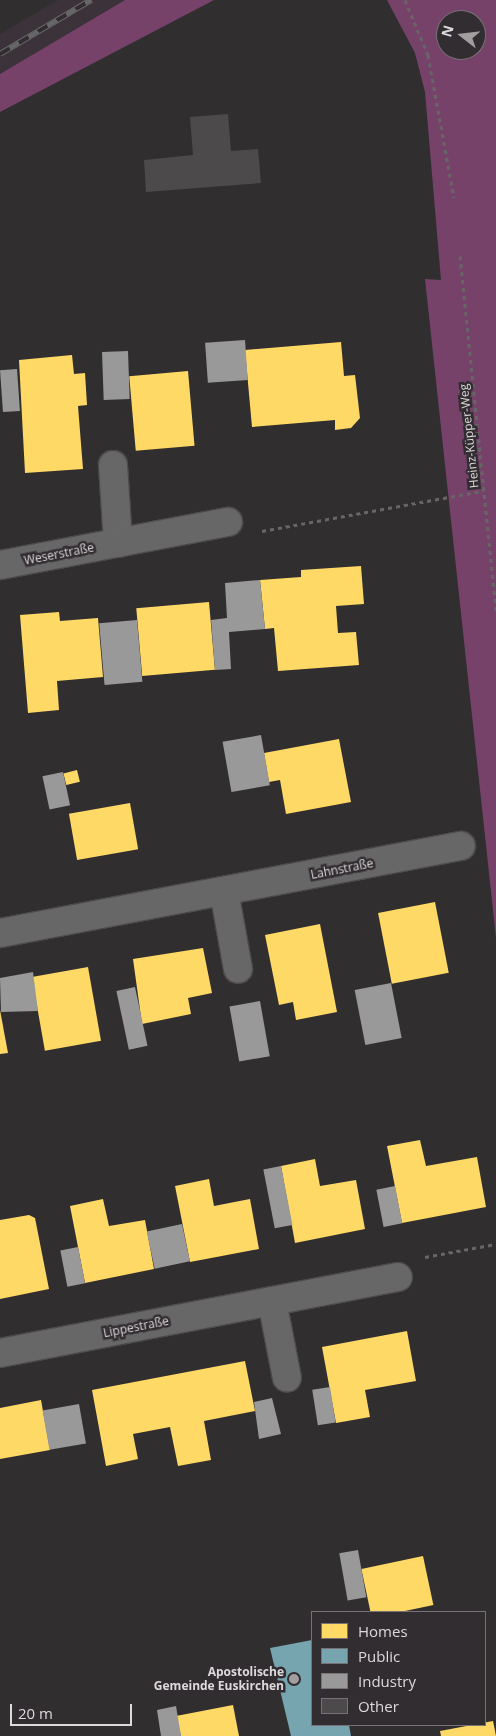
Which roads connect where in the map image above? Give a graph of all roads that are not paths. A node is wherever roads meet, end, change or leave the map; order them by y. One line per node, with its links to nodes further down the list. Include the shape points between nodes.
1 (113, 465): 3 (street)
2 (228, 522): 3 (street, Weserstraße)
3 (118, 543): 4 (street, Weserstraße)
4 (0, 565)
5 (460, 846): 6 (street, Lahnstraße)
6 (224, 891): 7 (street, Lahnstraße); 8 (street)
7 (0, 933)
8 (238, 969)
9 (398, 1277): 10 (street, Lippestraße)
10 (272, 1301): 11 (street, Lippestraße); 12 (street)
11 (0, 1353)
12 (287, 1378)

